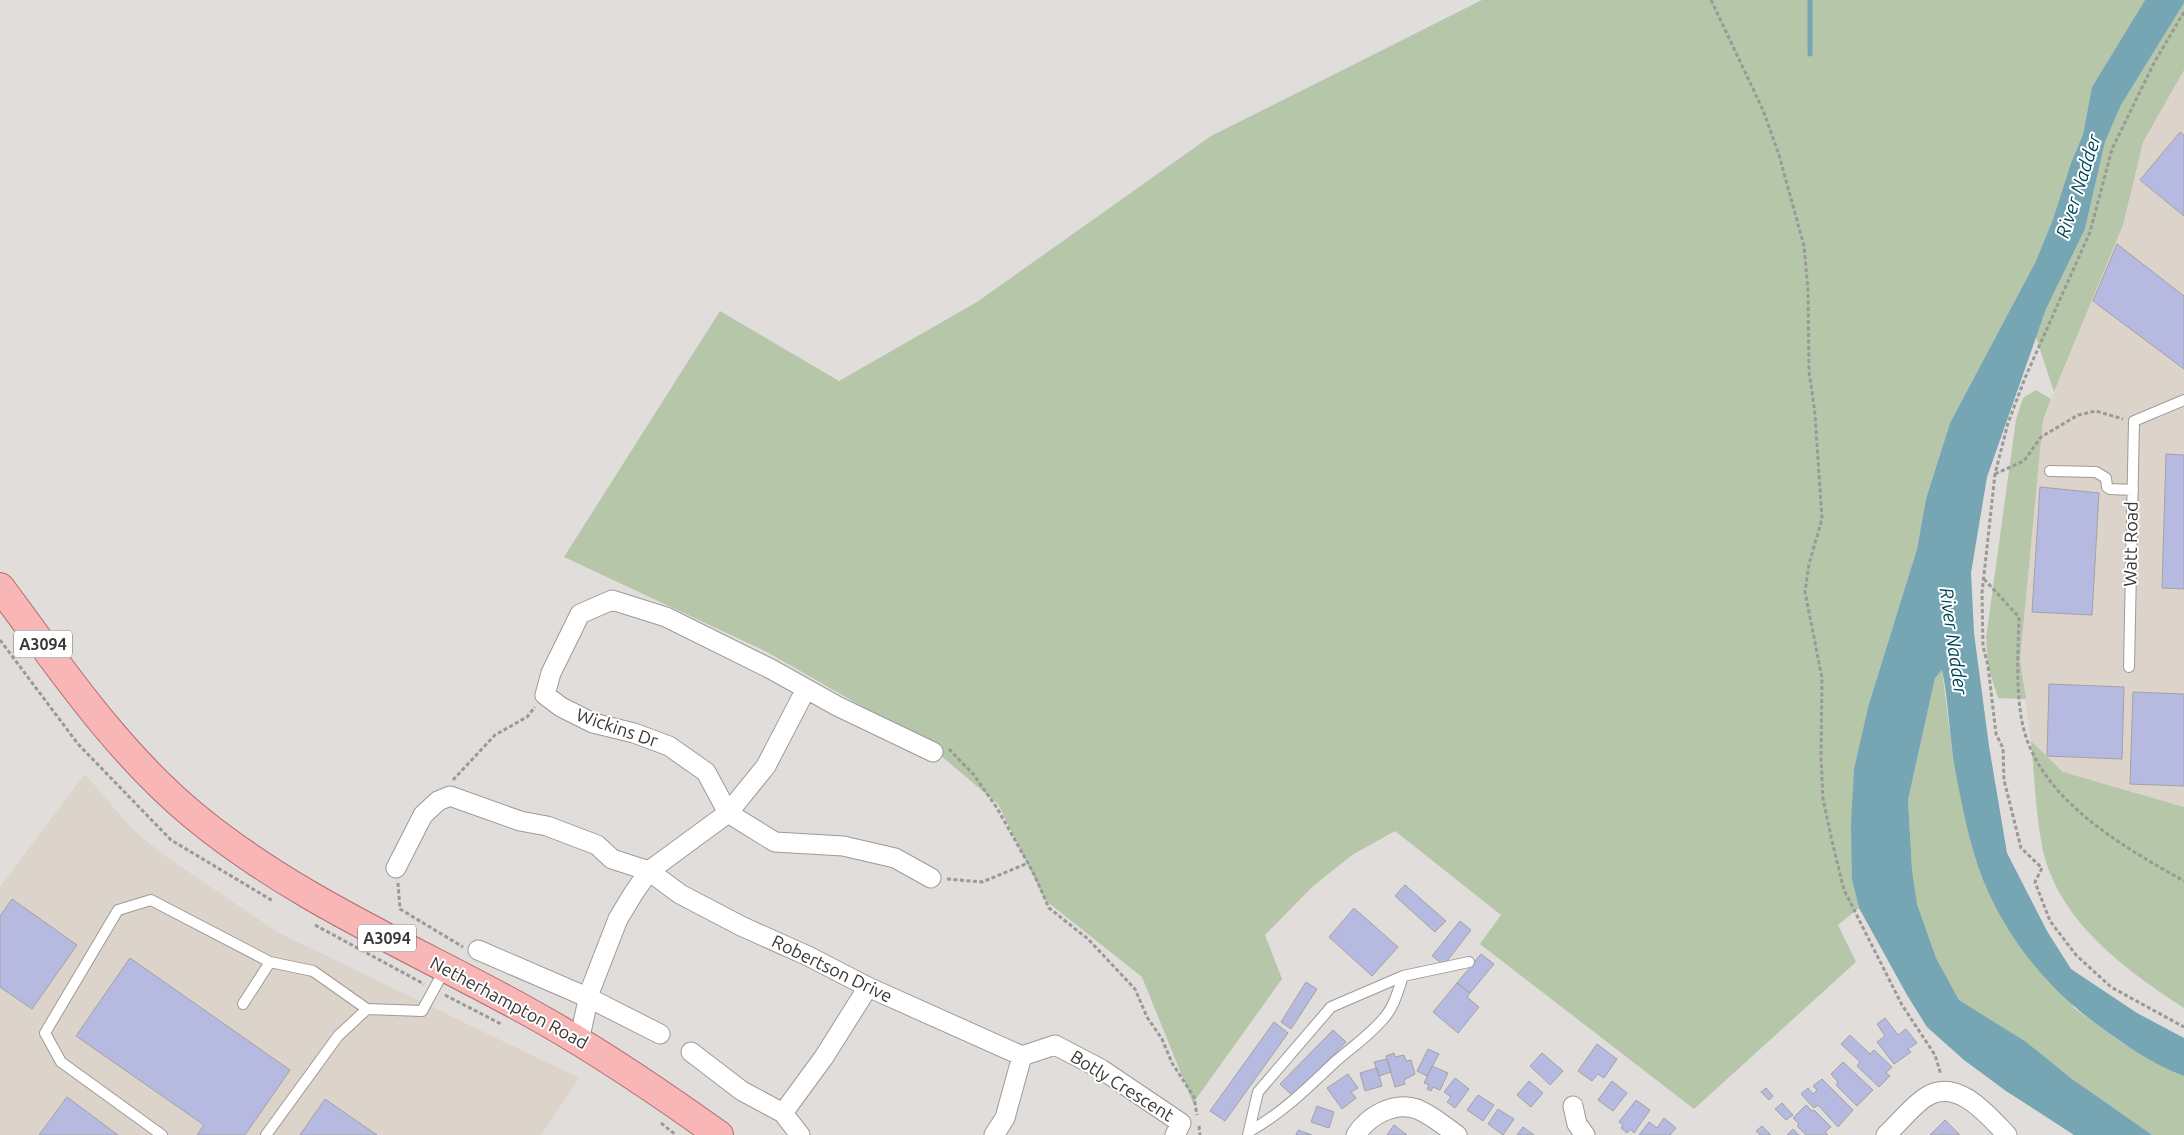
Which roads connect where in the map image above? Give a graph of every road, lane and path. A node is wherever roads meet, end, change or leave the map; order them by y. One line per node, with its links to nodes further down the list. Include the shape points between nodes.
1 (1711, 0): 35 (path, via 1763,110 1804,246 1809,372 1822,519 1805,592 1822,678 1823,799 1830,833 1844,890 1902,1005 1935,1055)
2 (2184, 12): 6 (path, via 2154,63 2112,150 2090,232 2025,378 2008,423)
3 (2184, 400): 4 (lane)
4 (2134, 421): 6 (path, via 2096,411 2078,415 2041,437 2024,461); 7 (lane, Watt Road)
5 (2050, 471): 7 (lane, via 2096,472 2106,478 2110,489)
6 (1996, 474): 8 (path)
7 (2132, 490): 10 (lane, Watt Road)
8 (1983, 579): 20 (path, via 2019,617 2021,717 2032,750 2055,788 2090,821); 30 (path, via 1983,646 1996,734 2003,748 2004,780 2021,848 2042,868 2035,882 2050,921 2076,955 2111,986)
9 (0, 587): 24 (main road, Netherhampton Road / A3094, via 110,731 192,814 279,877 346,918)
10 (2129, 667)
11 (806, 689): 12 (street, via 666,617 612,600 580,614 551,673); 13 (street); 15 (street, via 766,766)
12 (545, 695): 14 (path, via 527,717 495,734 458,772); 15 (street, Wickins Dr, via 594,723 669,746 706,772)
13 (933, 752): 16 (path, via 946,745 974,775)
14 (438, 801): 17 (street, via 423,815); 18 (street, Robertson Drive, via 450,796 520,821 547,826 597,845 612,859)
15 (728, 813): 18 (street); 19 (street, via 774,842 843,846 895,858)
16 (1028, 863): 19 (path, via 982,882); 45 (path, via 1049,908 1088,939 1135,989 1172,1063 1194,1097)
17 (396, 868)
18 (649, 871): 26 (street, Robertson Drive, via 680,894); 27 (street, via 618,919)
19 (931, 878)
20 (2184, 881)
21 (478, 950): 27 (street)
22 (270, 962): 28 (lane); 29 (lane, via 313,970); 39 (lane, via 151,900 118,910 45,1032 60,1062)
23 (1469, 962): 25 (lane)
24 (445, 968): 29 (lane, via 422,1011); 32 (main road, Netherhampton Road / A3094)
25 (1402, 976): 38 (lane, via 1386,1017 1370,1034 1287,1107); 38 (lane, via 1330,1007 1258,1092)
26 (868, 987): 34 (street, Robertson Drive); 37 (street)
27 (589, 998): 31 (street); 32 (street)
28 (243, 1004)
29 (367, 1009): 40 (lane, via 338,1036)
30 (2184, 1027)
31 (660, 1034)
32 (579, 1041): 41 (main road, Netherhampton Road / A3094)
33 (690, 1052): 37 (street, via 742,1091)
34 (1022, 1056): 43 (street, via 1005,1118); 44 (street, Botly Crescent, via 1055,1045 1101,1069 1181,1123)
35 (1945, 1090): 49 (street, via 1926,1096); 50 (street, via 1961,1095 1988,1114)
36 (1573, 1106): 48 (street, via 1576,1124)
37 (783, 1113): 42 (street)
38 (1249, 1133)
39 (162, 1135)
40 (266, 1135)
41 (718, 1135)
42 (800, 1135)
43 (994, 1135)
44 (1175, 1135)
45 (1200, 1135)
46 (1356, 1135): 47 (street, via 1379,1112 1403,1108 1415,1108 1432,1116)
47 (1457, 1135)
48 (1585, 1135)
49 (1886, 1135)
50 (2007, 1135)

